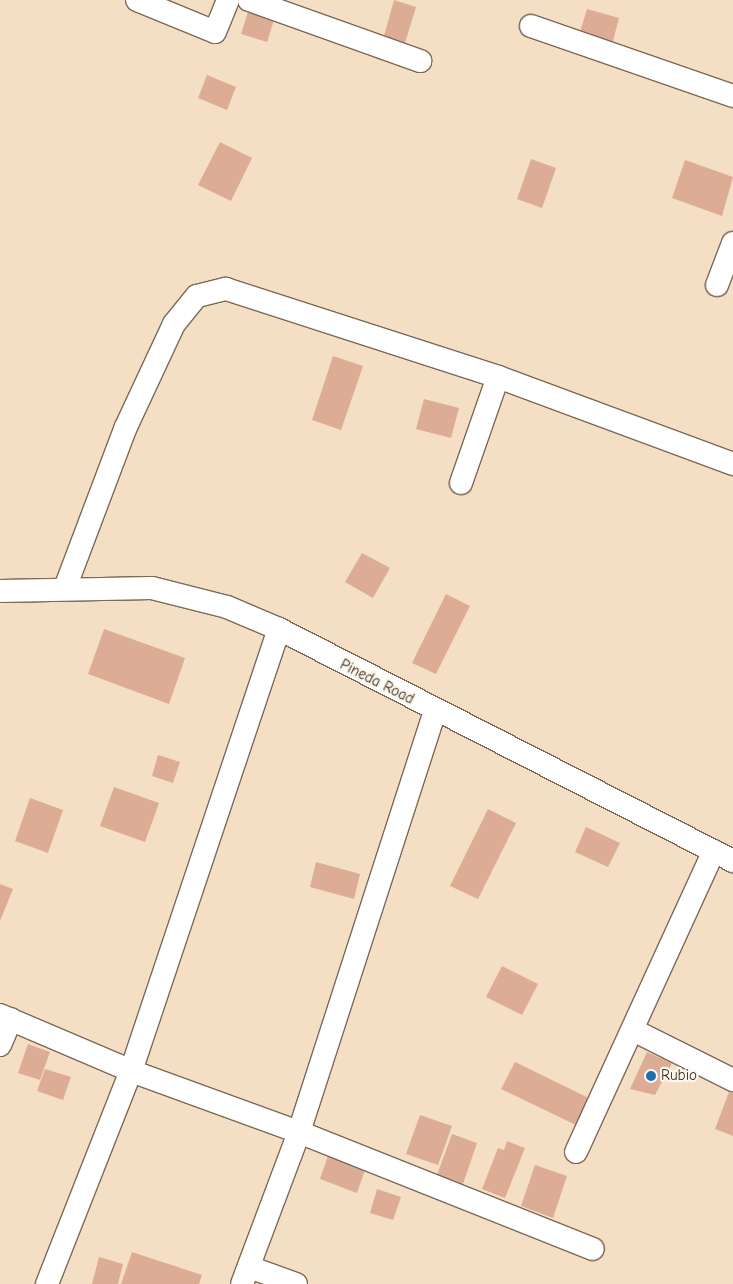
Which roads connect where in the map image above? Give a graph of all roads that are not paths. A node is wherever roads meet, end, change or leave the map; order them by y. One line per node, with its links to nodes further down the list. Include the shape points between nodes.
1 (137, 0): 2 (street, via 215,32)
2 (228, 0)
3 (249, 0): 5 (street)
4 (531, 26): 6 (street)
5 (420, 61)
6 (733, 96)
7 (733, 243): 8 (street)
8 (717, 286)
9 (498, 377): 10 (street); 11 (street); 12 (street, via 226,289 197,296 174,324 136,401)
10 (733, 464)
11 (461, 483)
12 (65, 588): 13 (street, Pineda Road); 14 (street, Pineda Road, via 152,588 184,593)
13 (0, 591)
14 (279, 629): 15 (street, Pineda Road); 20 (street)
15 (435, 712): 16 (street, Pineda Road); 22 (street)
16 (723, 856): 18 (street)
17 (6, 1017): 19 (street); 20 (street)
18 (633, 1030): 21 (street); 23 (street)
19 (0, 1045)
20 (131, 1071): 22 (street); 26 (street)
21 (733, 1080)
22 (299, 1132): 24 (street); 25 (street)
23 (576, 1152)
24 (593, 1249)
25 (246, 1275): 27 (street)
26 (47, 1284)
27 (296, 1284)

